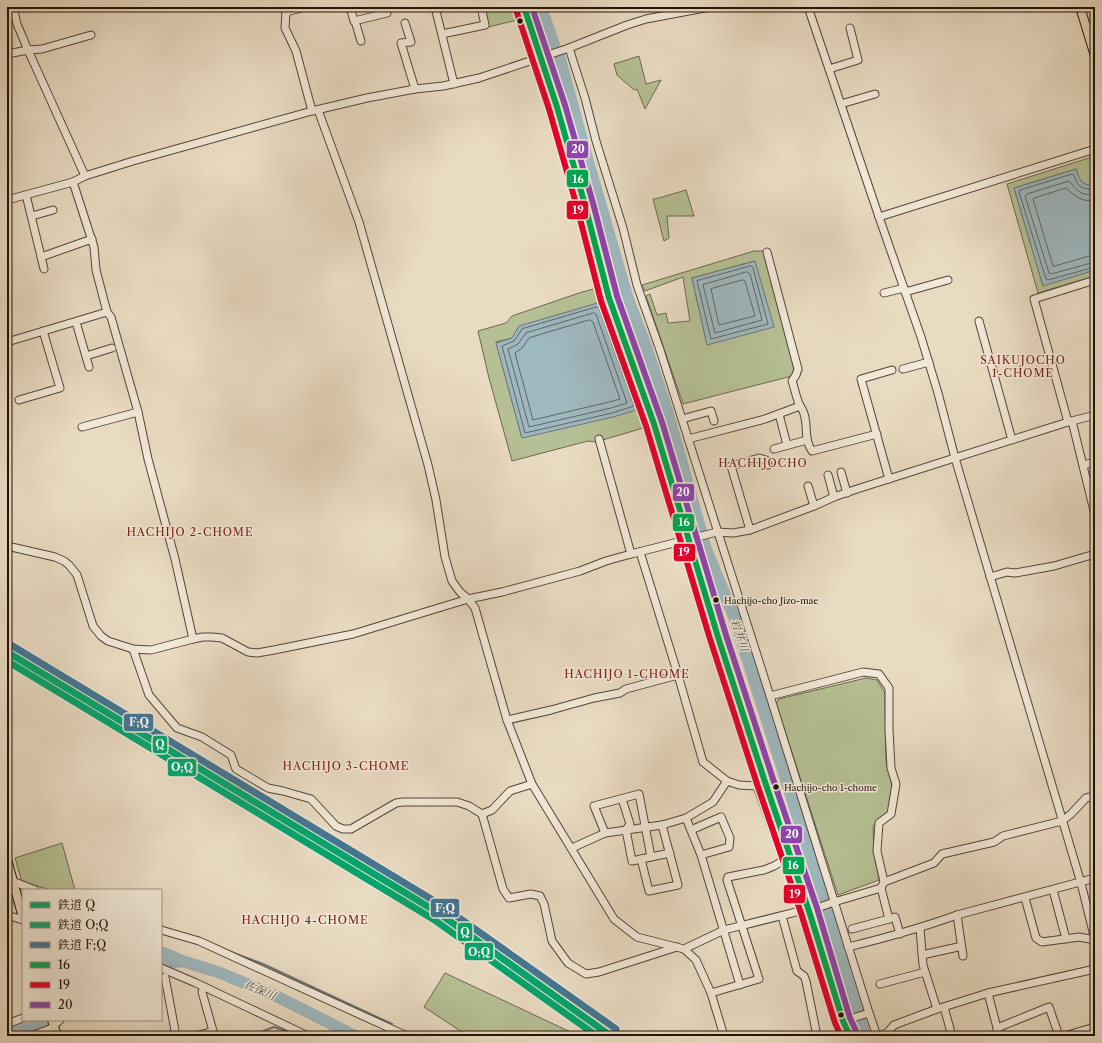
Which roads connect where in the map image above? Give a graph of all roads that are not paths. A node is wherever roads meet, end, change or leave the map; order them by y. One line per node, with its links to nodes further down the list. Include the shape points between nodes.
1 (13, 7): 20 (street)
2 (305, 7): 11 (street)
3 (350, 7): 12 (street)
4 (386, 7): 12 (street, via 387,13)
5 (435, 7): 15 (street)
6 (481, 7): 15 (street, via 485,24)
7 (524, 7): 23 (street)
8 (710, 7): 19 (street, via 633,23)
9 (808, 7): 24 (street)
10 (1082, 8): 18 (main road)
11 (285, 10): 29 (street, via 285,28 296,51)
12 (355, 21): 17 (street)
13 (405, 24): 26 (street, via 411,42 401,43)
14 (850, 28): 24 (street, via 858,60)
15 (442, 34): 25 (street)
16 (91, 35): 20 (street, via 42,49)
17 (361, 41)
18 (1093, 41): 22 (main road)
19 (568, 48): 23 (street); 62 (street, via 623,228 637,285)
20 (28, 50): 21 (street); 31 (street)
21 (7, 54)
22 (1095, 56)
23 (543, 57): 25 (street); 87 (street, via 609,298 654,424)
24 (829, 69): 28 (street)
25 (454, 84): 26 (street)
26 (415, 89): 29 (street)
27 (875, 94): 28 (street)
28 (841, 104): 37 (street)
29 (315, 110): 31 (street, via 140,158); 93 (street, via 359,222 368,252 428,464 452,581)
30 (1095, 150): 37 (street)
31 (85, 176): 32 (street)
32 (73, 182): 33 (street); 38 (street)
33 (26, 195): 34 (street); 36 (street)
34 (7, 200)
35 (53, 210): 36 (street)
36 (32, 216): 40 (street)
37 (879, 217): 44 (street)
38 (92, 240): 40 (street); 46 (street, via 96,270)
39 (766, 252): 58 (street, via 798,369 792,381)
40 (41, 257): 41 (street)
41 (44, 269)
42 (948, 280): 44 (street)
43 (1095, 280): 64 (street, via 1034,299)
44 (904, 290): 45 (street); 53 (street)
45 (884, 293)
46 (107, 312): 48 (street); 59 (street, via 111,317)
47 (980, 321): 70 (street)
48 (76, 322): 49 (street); 52 (street)
49 (43, 331): 50 (street); 57 (street, via 60,388)
50 (7, 342)
51 (112, 348): 52 (street)
52 (86, 356): 54 (street)
53 (928, 362): 55 (street); 73 (street)
54 (89, 367)
55 (903, 369)
56 (892, 370): 66 (street, via 861,379)
57 (20, 400)
58 (800, 406): 60 (street); 69 (street, via 806,421)
59 (138, 412): 65 (street); 94 (street)
60 (779, 414): 68 (street); 71 (street)
61 (1095, 415): 64 (street)
62 (682, 418): 63 (street, via 711,411); 68 (street)
63 (714, 421)
64 (1070, 422): 70 (street); 76 (street)
65 (82, 426)
66 (877, 434): 69 (street, via 812,451); 79 (street)
67 (599, 439): 90 (street)
68 (688, 439): 86 (street)
69 (807, 440): 71 (street)
70 (1012, 440): 73 (street)
71 (787, 445): 72 (street)
72 (774, 449)
73 (955, 458): 79 (street); 92 (street)
74 (1095, 462): 76 (street)
75 (768, 465): 85 (street, via 766,460 759,458 731,466)
76 (1083, 465): 84 (street)
77 (841, 472): 81 (street)
78 (828, 475): 82 (street)
79 (889, 479): 81 (street)
80 (808, 486): 83 (street)
81 (847, 493): 82 (street)
82 (834, 497): 83 (street)
83 (814, 506): 85 (street)
84 (1095, 516)
85 (750, 530): 86 (street)
86 (716, 533): 87 (street); 97 (street)
87 (691, 539): 89 (street); 100 (street, via 718,637)
88 (7, 546): 95 (street, via 55,557 70,565 77,575 96,632 108,641)
89 (640, 552): 90 (street); 96 (street)
90 (631, 554): 93 (street, via 580,571)
91 (1095, 554): 92 (street, via 1054,566 1015,573 1007,572)
92 (990, 577): 107 (street)
93 (468, 599): 94 (street, via 354,634 257,653 248,652 222,638); 98 (street, via 475,608)
94 (193, 639): 95 (street, via 151,650)
95 (133, 649): 105 (street, via 149,695 177,728 202,737 231,755 236,769 268,788 311,799 336,826 343,829 351,828 396,803 403,802 457,802)
96 (678, 674): 98 (street, via 620,693); 99 (street, via 703,762)
97 (770, 696): 124 (street, via 863,672 879,674 889,688 891,768 896,784 891,814 879,823 877,851); 128 (street)
98 (507, 720): 101 (street)
99 (727, 782): 102 (street); 106 (street, via 713,802)
100 (765, 782): 102 (street); 120 (street)
101 (532, 784): 105 (street, via 510,791 492,810); 113 (street)
102 (757, 786): 119 (street)
103 (1095, 796): 107 (street, via 1086,798)
104 (622, 799): 109 (street, via 639,794); 110 (street, via 630,824); 112 (street, via 594,806)
105 (482, 814): 146 (street, via 503,889 509,898 531,894 540,896 552,942 568,963 586,974)
106 (686, 818): 108 (street); 111 (street)
107 (1062, 821): 123 (street); 124 (street, via 1003,836 994,842 942,854 934,863)
108 (662, 825): 109 (street); 114 (street)
109 (646, 827): 110 (street); 116 (street)
110 (626, 830): 112 (street); 118 (street, via 632,861)
111 (691, 830): 115 (street); 115 (street, via 721,817 730,838 729,847)
112 (605, 833): 113 (street)
113 (572, 848): 146 (street, via 614,918 637,937)
114 (670, 853): 116 (street); 118 (street, via 678,885 648,891)
115 (701, 855): 140 (street)
116 (651, 857): 118 (street)
117 (7, 859): 122 (main road)
118 (641, 859)
119 (784, 860): 120 (street); 136 (street, via 764,870 728,877)
120 (797, 875): 129 (street)
121 (1095, 878): 123 (street)
122 (12, 882): 125 (street); 131 (main road)
123 (1081, 883): 126 (street); 143 (street)
124 (882, 885): 128 (street); 135 (street)
125 (32, 889)
126 (1053, 890): 127 (street); 142 (street)
127 (1025, 898): 132 (street); 142 (street, via 1036,938 1042,942)
128 (833, 903): 129 (street); 144 (street)
129 (809, 910): 133 (street); 160 (street)
130 (7, 915): 134 (street)
131 (22, 915)
132 (957, 915): 137 (street); 148 (street)
133 (782, 916): 136 (street); 172 (street, via 797,971 806,981)
134 (22, 918)
135 (889, 919): 138 (street); 141 (street, via 895,917)
136 (742, 926): 140 (street); 153 (street, via 759,979)
137 (920, 928): 141 (street); 147 (street)
138 (852, 929)
139 (162, 930): 170 (street, via 199,941)
140 (724, 930): 146 (street); 153 (street)
141 (900, 934): 144 (street)
142 (1066, 939): 143 (street, via 1079,937)
143 (1095, 940): 149 (street)
144 (848, 947): 158 (street)
145 (958, 947): 147 (street)
146 (680, 948): 155 (street, via 696,960)
147 (922, 955): 150 (street)
148 (963, 956)
149 (1095, 971): 156 (street)
150 (925, 972): 152 (street); 157 (street)
151 (165, 975): 154 (street); 167 (street)
152 (880, 984)
153 (740, 985): 155 (street)
154 (204, 987): 168 (street, via 202,992 213,1031); 169 (street)
155 (711, 993): 171 (street)
156 (988, 993): 157 (street); 164 (street)
157 (940, 1008): 174 (street, via 894,1025 888,1032); 175 (street)
158 (867, 1013): 160 (street); 174 (street)
159 (22, 1018): 162 (street)
160 (845, 1020): 173 (street)
161 (55, 1022): 165 (street, via 50,1029); 166 (main road)
162 (7, 1024)
163 (1095, 1027): 177 (street)
164 (998, 1032): 176 (street, via 1049,1007)
165 (31, 1036)
166 (57, 1036)
167 (176, 1036)
168 (196, 1036)
169 (308, 1036)
170 (406, 1036)
171 (724, 1036)
172 (817, 1036)
173 (850, 1036)
174 (878, 1036)
175 (952, 1036)
176 (1059, 1036)
177 (1064, 1036)

